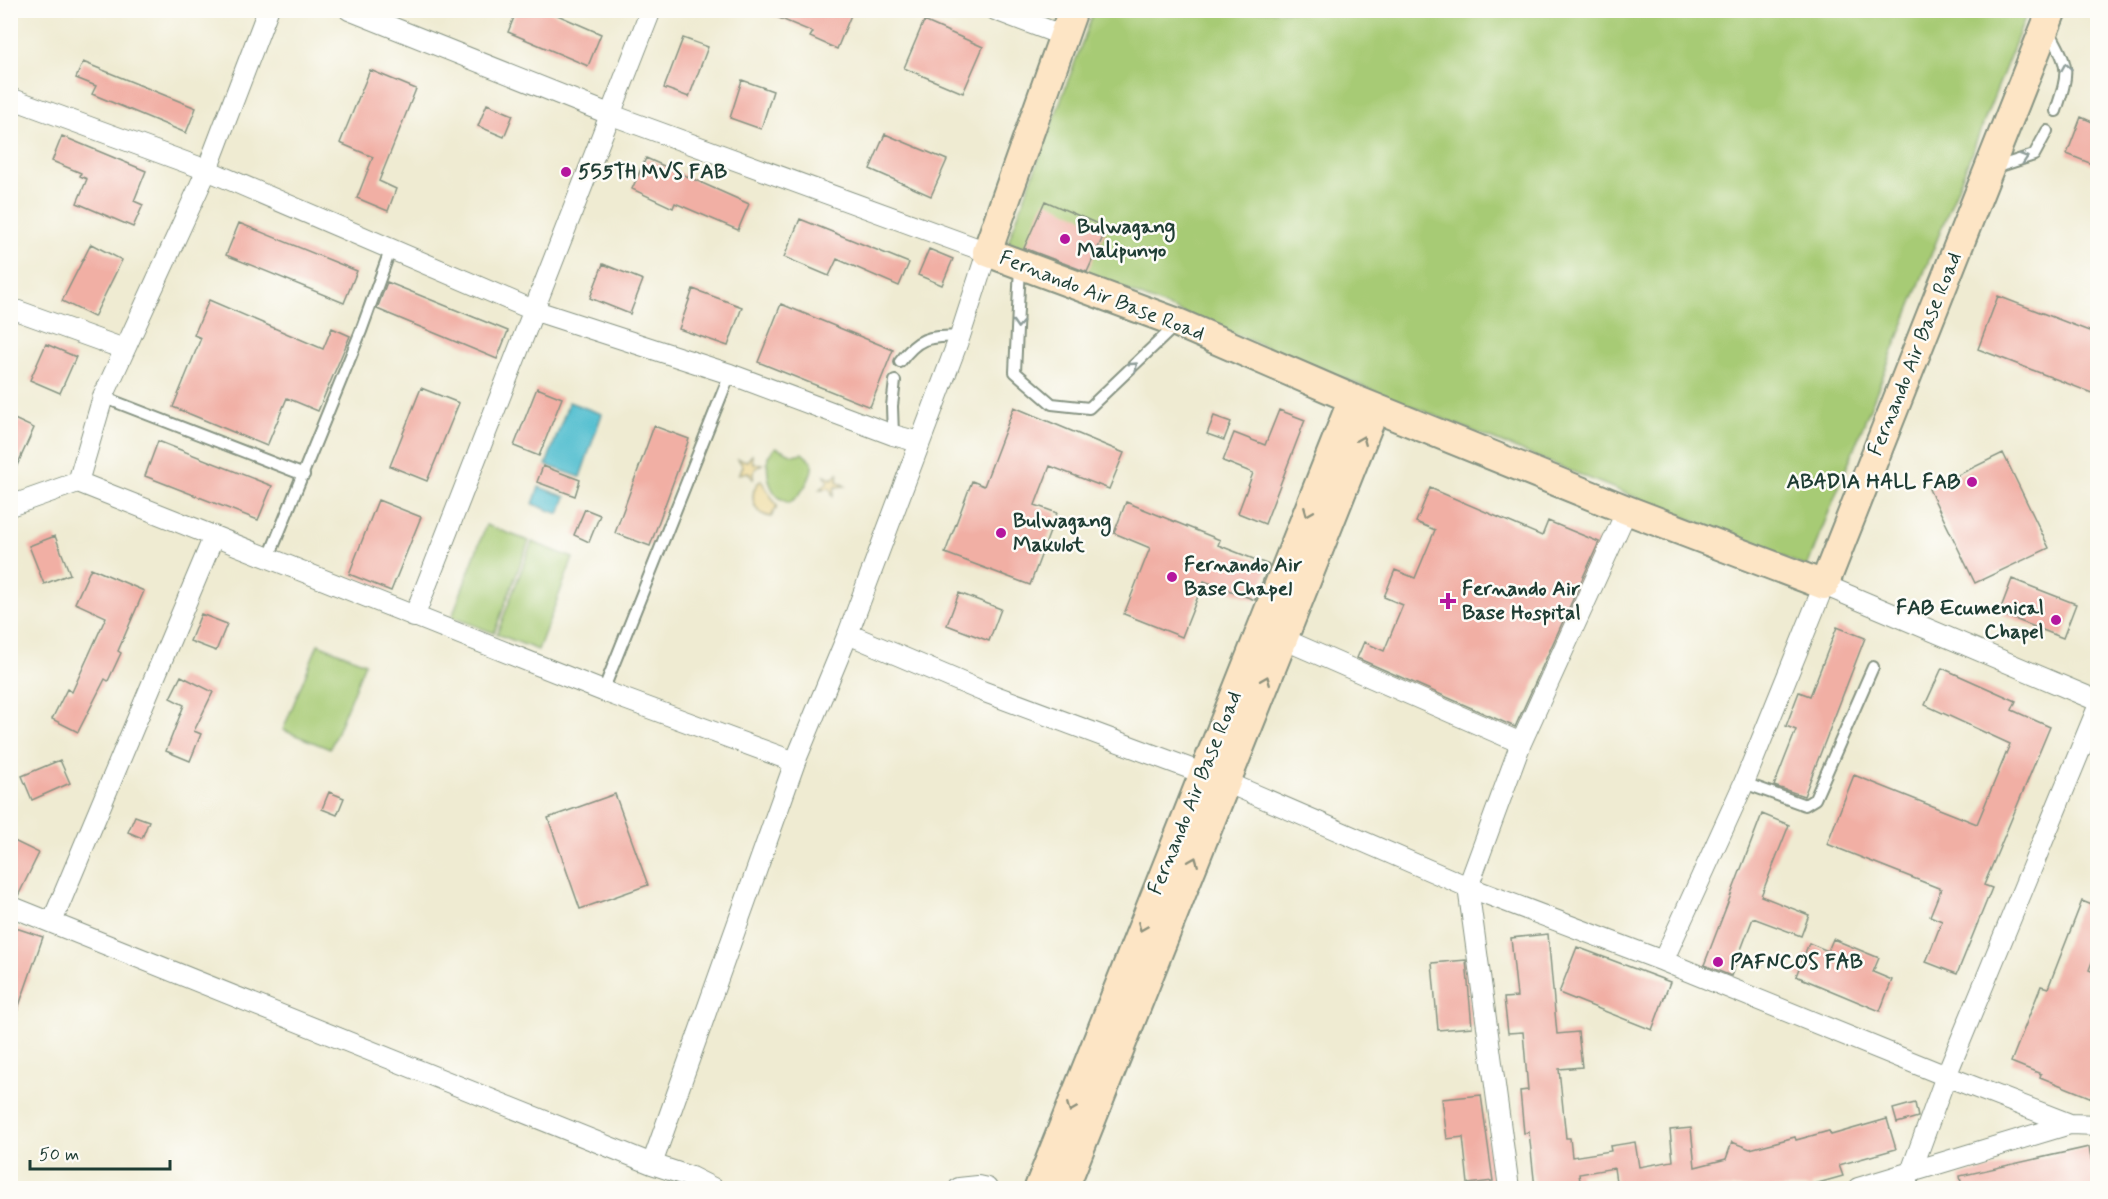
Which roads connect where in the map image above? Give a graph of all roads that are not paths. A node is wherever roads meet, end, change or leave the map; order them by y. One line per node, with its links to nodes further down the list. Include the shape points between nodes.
1 (268, 10): 11 (street)
2 (349, 10): 9 (street)
3 (651, 10): 9 (street)
4 (994, 10): 6 (street)
5 (2049, 18): 8 (lane, one-way to 5, via 2068,76); 12 (street, Fernando Air Base Road)
6 (1068, 23): 14 (street, Fernando Air Base Road)
7 (10, 98): 11 (street)
8 (2056, 111)
9 (609, 114): 14 (street); 17 (street)
10 (2047, 131): 12 (lane, one-way to 10, via 2034,155)
11 (207, 170): 13 (street); 20 (street)
12 (1988, 170): 34 (street, Fernando Air Base Road)
13 (391, 248): 17 (street); 28 (lane)
14 (987, 252): 15 (street, Fernando Air Base Road); 19 (street)
15 (1020, 266): 18 (street, Fernando Air Base Road); 18 (lane, one-way to 18, via 1015,372 1052,404 1089,408)
16 (10, 308): 20 (street)
17 (533, 310): 22 (street); 35 (street)
18 (1178, 324): 25 (street, Fernando Air Base Road)
19 (960, 336): 21 (lane, via 930,337 912,345); 27 (street)
20 (124, 349): 24 (street)
21 (900, 362)
22 (730, 374): 26 (street); 39 (lane)
23 (895, 381): 26 (lane)
24 (103, 397): 28 (lane); 29 (street)
25 (1364, 403): 31 (street, Fernando Air Base Road); 37 (street, Fernando Air Base Road)
26 (892, 435): 27 (street)
27 (919, 442): 36 (street)
28 (304, 475): 33 (lane)
29 (78, 482): 30 (street); 32 (street)
30 (10, 506)
31 (1627, 510): 34 (street, Fernando Air Base Road); 42 (street)
32 (214, 536): 33 (street); 48 (street)
33 (269, 557): 35 (street)
34 (1824, 585): 40 (street); 45 (street)
35 (414, 617): 39 (street)
36 (848, 634): 43 (street); 44 (street, via 982,690)
37 (1271, 634): 42 (street); 44 (street, Fernando Air Base Road)
38 (1872, 667): 45 (lane, via 1815,800 1805,805)
39 (603, 691): 43 (street)
40 (2097, 701)
41 (2097, 707): 51 (street)
42 (1521, 743): 46 (street)
43 (795, 762): 54 (street)
44 (1214, 778): 46 (street); 50 (street, Fernando Air Base Road)
45 (1744, 783): 49 (street)
46 (1468, 887): 49 (street); 61 (street)
47 (10, 906): 48 (street)
48 (52, 922): 54 (street)
49 (1663, 962): 51 (street)
50 (1109, 1042): 59 (street, Fernando Air Base Road, one-way to 59); 60 (street, Fernando Air Base Road)
51 (1946, 1076): 52 (street); 55 (street)
52 (2070, 1124): 53 (street); 55 (street)
53 (2097, 1125)
54 (652, 1164): 56 (street)
55 (1908, 1180): 62 (street)
56 (712, 1188)
57 (959, 1188): 58 (street)
58 (987, 1188)
59 (1039, 1188)
60 (1064, 1188)
61 (1509, 1188)
62 (1858, 1188)

